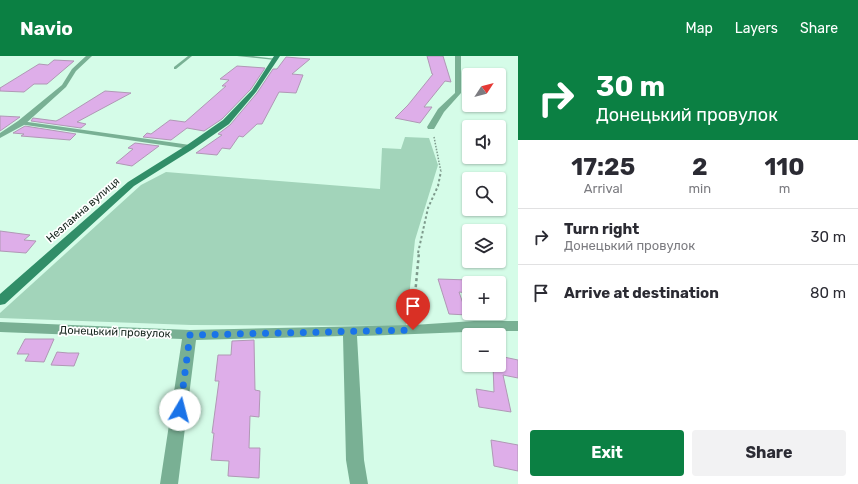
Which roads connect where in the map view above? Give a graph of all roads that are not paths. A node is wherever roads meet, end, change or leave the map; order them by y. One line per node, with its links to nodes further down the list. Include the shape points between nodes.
1 (89, 56): 7 (street, via 74,70 64,86)
2 (190, 56): 6 (lane)
3 (240, 56): 5 (lane)
4 (458, 56): 8 (street, via 458,93 441,111)
5 (276, 58): 10 (street, Незламна вулиця, via 254,91 226,122)
6 (175, 68)
7 (21, 123): 9 (street); 10 (lane)
8 (431, 127)
9 (0, 136)
10 (190, 147): 11 (street, Незламна вулиця, via 131,184)
11 (0, 301)
12 (518, 326): 14 (street, Донецький провулок)
13 (0, 327): 15 (street, Донецький провулок)
14 (350, 331): 15 (street, Донецький провулок); 17 (street, via 355,460)
15 (190, 335): 16 (street)
16 (170, 484)
17 (359, 484)

